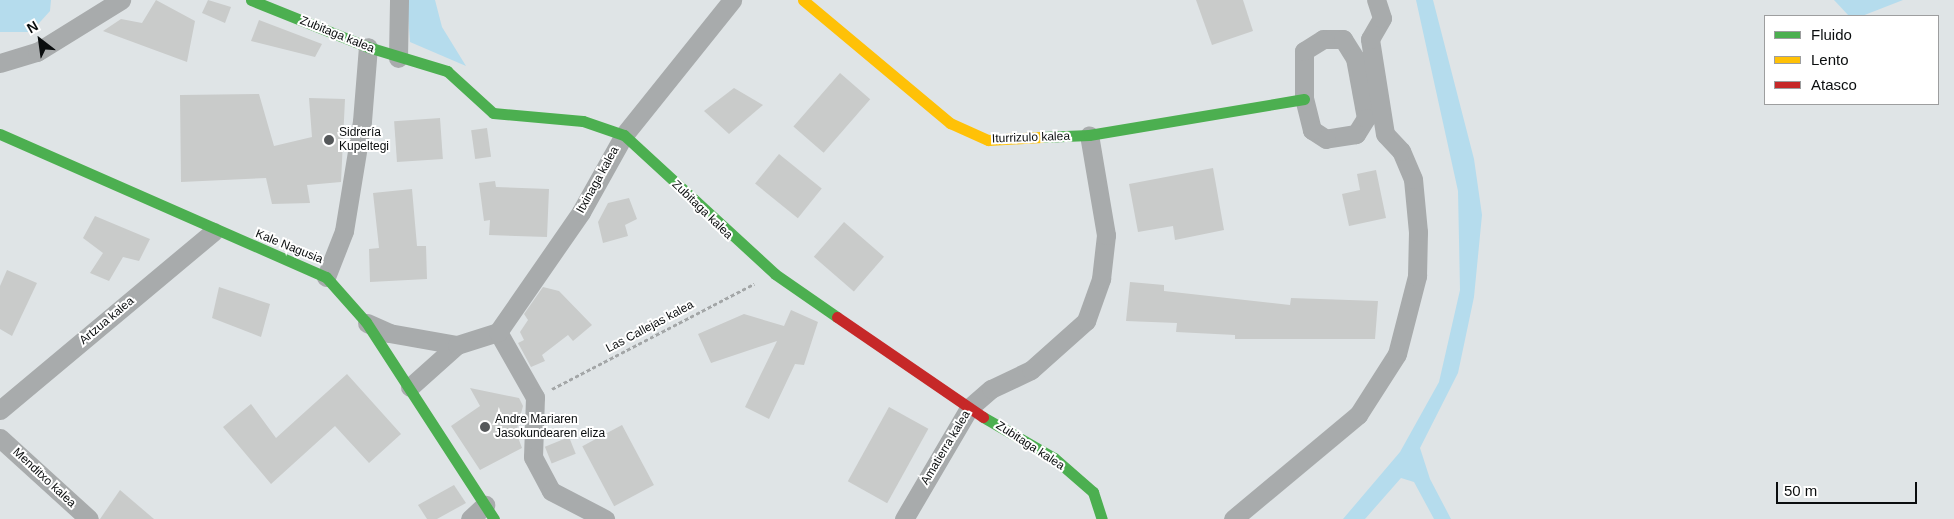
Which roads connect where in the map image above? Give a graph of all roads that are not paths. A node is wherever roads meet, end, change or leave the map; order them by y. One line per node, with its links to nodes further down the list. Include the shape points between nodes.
1 (121, 0): 9 (street, via 37,52)
2 (251, 0): 7 (street, Zubitaga kalea)
3 (400, 0): 8 (street)
4 (732, 0): 12 (street, Itxinaga kalea)
5 (804, 0): 13 (street, Iturrizulo kalea, via 950,123 988,140)
6 (1376, 0): 29 (street, via 1382,18 1370,39 1385,134 1401,151 1413,179 1418,232 1417,276 1397,354 1358,416)
7 (368, 47): 8 (street, Zubitaga kalea); 15 (street, via 362,120 344,231)
8 (398, 58): 12 (street, Zubitaga kalea, via 447,71 493,113 583,121)
9 (0, 63)
10 (1304, 99): 10 (street, via 1312,130 1326,139 1356,134 1366,118 1355,58 1343,39 1323,39 1304,51); 13 (street, Iturrizulo kalea)
11 (0, 134): 14 (street, Kale Nagusia)
12 (624, 135): 17 (street, Itxinaga kalea, via 582,212); 20 (street, Zubitaga kalea, via 775,274)
13 (1089, 136): 20 (street, Amatierra kalea, via 1106,235 1101,279 1086,321 1031,370 991,389)
14 (214, 232): 15 (street, Kale Nagusia); 21 (street, Artzua kalea)
15 (326, 277): 16 (street, Kale Nagusia)
16 (366, 322): 18 (street, via 389,333); 19 (street, Kale Nagusia)
17 (498, 332): 18 (street); 26 (street, via 535,397 533,457 551,491)
18 (457, 345): 19 (street)
19 (410, 387): 23 (street, Kale Nagusia)
20 (969, 408): 27 (street, Amatierra kalea); 28 (street, Zubitaga kalea, via 1054,458 1093,492)
21 (0, 410)
22 (0, 438): 24 (street, Menditxo kalea)
23 (489, 512): 25 (street)
24 (88, 519)
25 (470, 519)
26 (605, 519)
27 (904, 519)
28 (1102, 519)
29 (1233, 519)

